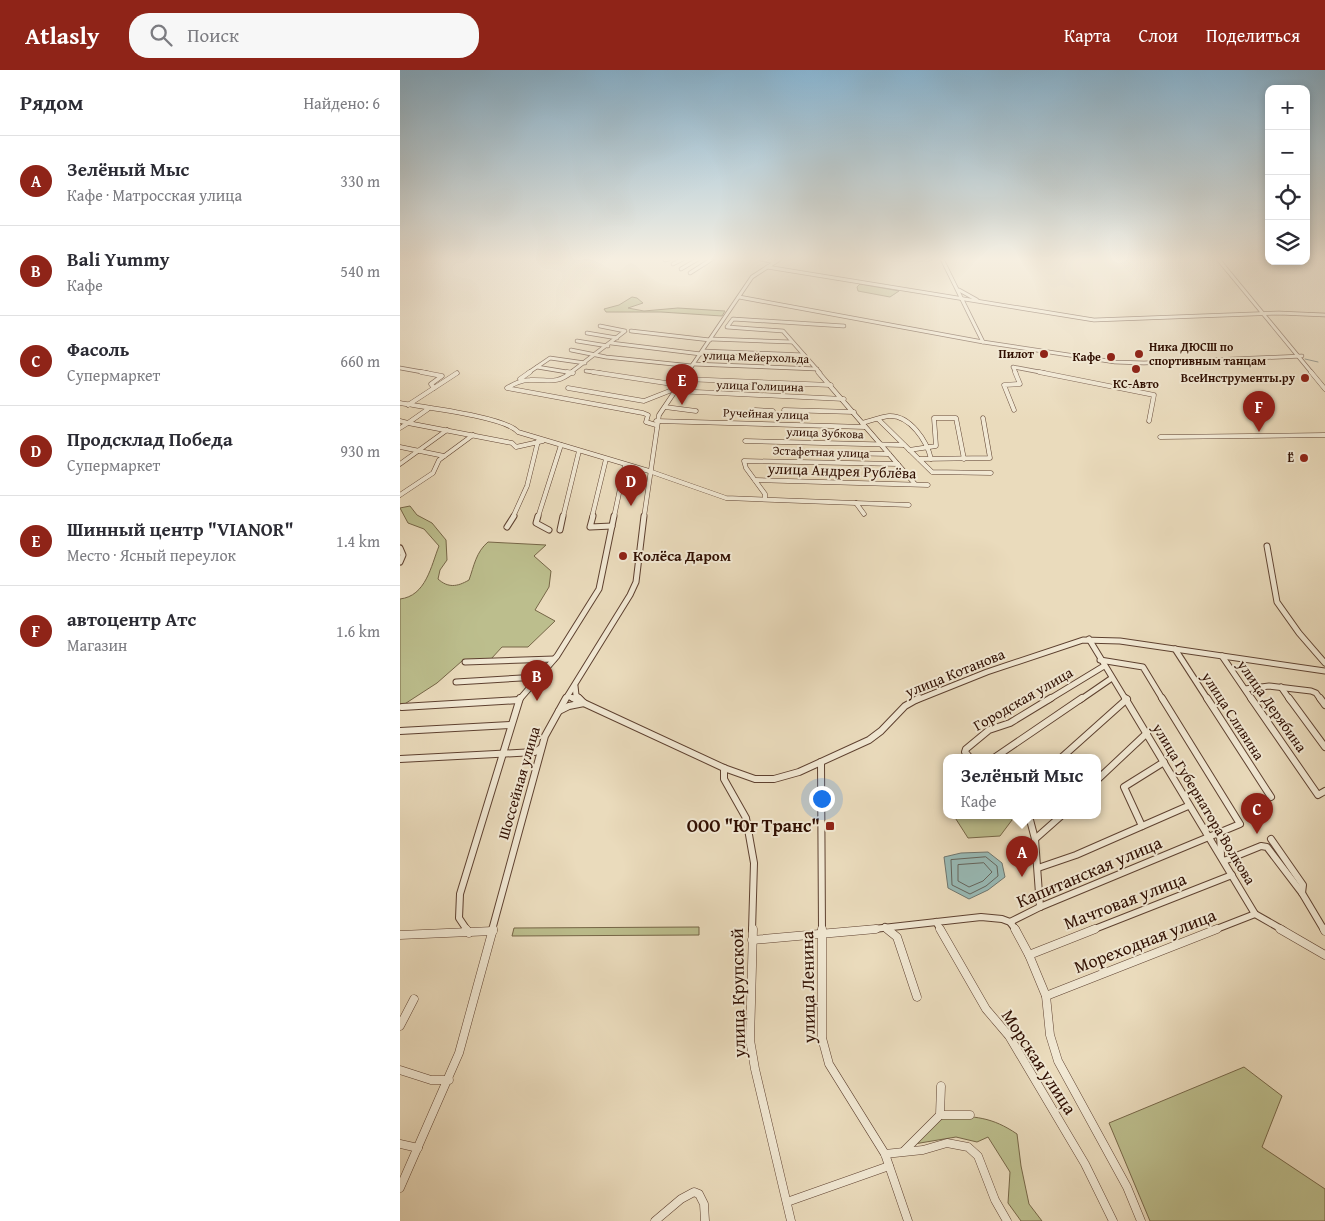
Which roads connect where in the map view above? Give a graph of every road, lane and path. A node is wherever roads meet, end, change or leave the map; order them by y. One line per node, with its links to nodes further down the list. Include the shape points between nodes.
1 (728, 313): 7 (street, Шоссейная улица)
2 (825, 313): 17 (street)
3 (970, 313): 17 (street)
4 (1049, 313): 5 (street, via 1102,321)
5 (1266, 314): 6 (street); 23 (street)
6 (1325, 316)
7 (725, 317): 8 (street); 15 (street, Шоссейная улица)
8 (733, 319): 10 (street); 16 (street, via 727,327 782,330)
9 (600, 326): 13 (street, via 625,330)
10 (844, 326)
11 (632, 331): 15 (street)
12 (587, 333): 13 (street)
13 (617, 338): 18 (street)
14 (577, 340): 18 (street)
15 (710, 340): 16 (street); 20 (street, Шоссейная улица)
16 (792, 342): 22 (street)
17 (983, 342): 23 (street, via 1125,363)
18 (609, 344): 20 (street); 21 (street)
19 (571, 350): 21 (street, улица Мейерхольда)
20 (702, 352): 22 (street); 25 (street, Шоссейная улица)
21 (596, 355): 24 (street); 25 (street, улица Мейерхольда)
22 (804, 355): 28 (street)
23 (1300, 356): 34 (street); 39 (street)
24 (585, 363): 26 (street, via 550,358); 31 (street)
25 (693, 365): 28 (street, улица Мейерхольда); 32 (street, Шоссейная улица)
26 (537, 367): 31 (street); 33 (street)
27 (400, 368): 36 (street, via 442,376 431,384)
28 (817, 369): 35 (street)
29 (586, 371): 38 (street, улица Голицина)
30 (458, 373): 36 (street)
31 (573, 373): 33 (street, via 553,383 530,379)
32 (684, 378): 35 (street); 38 (street, Шоссейная улица)
33 (518, 381): 49 (street, via 507,388)
34 (1325, 384)
35 (831, 385): 40 (street)
36 (434, 388): 43 (street)
37 (568, 388): 41 (street)
38 (677, 388): 40 (street, улица Голицина); 41 (street); 44 (street, Шоссейная улица)
39 (1325, 390)
40 (844, 399): 53 (street)
41 (644, 401): 49 (street)
42 (400, 404): 43 (street)
43 (408, 405): 45 (street)
44 (665, 407): 50 (street); 59 (street, Шоссейная улица)
45 (428, 409): 58 (street); 69 (street, via 497,421)
46 (755, 410): 51 (street)
47 (784, 410): 53 (street)
48 (1014, 410): 57 (street, via 1004,385 1020,384 1013,366 1154,395)
49 (634, 411): 59 (street, via 648,415 646,422)
50 (696, 411)
51 (763, 411): 52 (street); 60 (street)
52 (773, 411)
53 (854, 412): 61 (street)
54 (983, 418): 84 (street, via 990,458)
55 (878, 419): 61 (street, Ручейная улица); 72 (street); 74 (street, Ручейная улица, via 891,416 912,425)
56 (400, 421): 58 (street)
57 (1149, 422)
58 (408, 423): 62 (street); 63 (street)
59 (656, 423): 60 (street, Ручейная улица); 88 (street, Шоссейная улица)
60 (761, 424): 61 (street, Ручейная улица)
61 (864, 425): 70 (street)
62 (400, 428)
63 (446, 430): 64 (street); 76 (street)
64 (473, 435): 68 (street, via 512,443 516,447); 80 (street)
65 (1325, 435): 66 (street)
66 (1160, 437)
67 (746, 440): 70 (street, улица Зубкова)
68 (538, 441): 69 (street); 99 (street, via 515,516)
69 (546, 441): 71 (street)
70 (880, 444): 72 (street, улица Зубкова); 79 (street)
71 (560, 445): 77 (street); 100 (street, via 536,523)
72 (904, 445): 75 (street)
73 (400, 447): 76 (street)
74 (927, 447): 75 (street); 83 (street); 84 (street, via 936,446 934,418 957,419)
75 (909, 450): 82 (street)
76 (418, 451): 80 (street); 85 (street)
77 (580, 451): 81 (street); 101 (street)
78 (840, 453): 79 (street)
79 (889, 454): 86 (street)
80 (444, 456): 93 (street, via 433,473)
81 (606, 459): 87 (street); 98 (street, via 590,527)
82 (918, 459): 83 (street); 89 (street, via 932,472)
83 (931, 459): 84 (street)
84 (964, 459)
85 (400, 464)
86 (898, 464): 90 (street, Эстафетная улица, via 744,461); 91 (street)
87 (625, 465): 88 (street); 98 (street)
88 (650, 471): 94 (street, via 726,498); 116 (street, Шоссейная улица, via 636,582)
89 (991, 473)
90 (755, 480): 91 (street, улица Андрея Рублёва); 94 (street)
91 (916, 484): 92 (street, улица Андрея Рублёва)
92 (928, 485)
93 (400, 495)
94 (765, 499): 95 (street)
95 (856, 503): 96 (street); 97 (street)
96 (909, 505)
97 (864, 514)
98 (612, 526): 108 (street, via 599,589)
99 (507, 527)
100 (549, 530)
101 (560, 530)
102 (1267, 546): 111 (street, via 1277,602)
103 (400, 548): 104 (street, via 403,555)
104 (400, 562)
105 (1089, 639): 106 (street, улица Котанова); 110 (street, улица Губернатора Волкова); 136 (street, улица Котанова, via 1066,644 920,698 905,706 876,736)
106 (1175, 649): 107 (street, улица Котанова); 141 (street, улица Сливина)
107 (1222, 656): 112 (street, улица Котанова); 118 (street, улица Дерябина)
108 (554, 659): 109 (street); 113 (street)
109 (464, 662)
110 (1102, 663): 114 (street, улица Губернатора Волкова); 132 (street, Городская улица, via 1010,723 989,730 966,749); 146 (street, Капитанская улица, via 1143,667 1240,824)
111 (1325, 663)
112 (1325, 671)
113 (539, 677): 115 (street); 121 (street)
114 (1112, 678): 120 (street, улица Губернатора Волкова); 133 (street)
115 (456, 682)
116 (576, 684): 119 (street, Шоссейная улица); 122 (street, via 576,695)
117 (1281, 688): 118 (street); 123 (street, via 1314,692); 130 (street)
118 (1244, 689): 140 (street, улица Дерябина, via 1318,795)
119 (568, 696): 122 (street, улица Котанова); 125 (street, Шоссейная улица)
120 (1127, 699): 128 (street, улица Губернатора Волкова); 134 (street)
121 (519, 700): 124 (street); 126 (street)
122 (584, 703): 125 (street); 138 (street, улица Котанова)
123 (1325, 705)
124 (402, 707)
125 (558, 711): 129 (street, Шоссейная улица)
126 (510, 725): 127 (street); 131 (street)
127 (400, 732)
128 (1147, 733): 137 (street, улица Губернатора Волкова); 139 (street)
129 (542, 747): 131 (street, via 534,752); 159 (street, Шоссейная улица)
130 (1325, 747)
131 (502, 753): 135 (street); 161 (street, via 460,894 459,918)
132 (967, 754)
133 (1000, 754)
134 (1065, 754)
135 (400, 759)
136 (821, 762): 138 (street, улица Котанова, via 774,779 755,779); 163 (street, улица Ленина)
137 (1164, 762): 142 (street, улица Губернатора Волкова); 145 (street, via 1124,787)
138 (724, 768): 164 (street, улица Крупской, via 724,778 744,812 750,835 754,872)
139 (1101, 776)
140 (1325, 791)
141 (1270, 798)
142 (1188, 806): 145 (street); 147 (street, улица Губернатора Волкова)
143 (1030, 819): 148 (street)
144 (1058, 819): 148 (street)
145 (1142, 826): 151 (street, via 1076,856)
146 (1220, 834): 147 (street, Капитанская улица); 150 (street)
147 (1208, 838): 150 (street, улица Губернатора Волкова); 154 (street, Капитанская улица)
148 (1035, 839): 151 (street)
149 (1271, 839): 153 (street, via 1303,885)
150 (1222, 858): 152 (street, улица Губернатора Волкова); 153 (street, via 1266,847)
151 (1038, 868): 154 (street)
152 (1232, 875): 155 (street, улица Губернатора Волкова); 165 (street, Мачтовая улица)
153 (1302, 893): 160 (street)
154 (1040, 907): 157 (street, Капитанская улица)
155 (1255, 914): 166 (street, улица Губернатора Волкова); 167 (street, Мореходная улица)
156 (936, 922): 157 (street, via 981,917); 158 (street); 188 (street, Морская улица, via 986,1009 1009,1036 1080,1155)
157 (1010, 922): 165 (street)
158 (884, 927): 163 (street); 168 (street, via 897,937)
159 (493, 931): 161 (street); 172 (street, Шоссейная улица, via 468,1026)
160 (1325, 931)
161 (469, 933): 162 (street)
162 (400, 935)
163 (822, 935): 164 (street); 179 (street, улица Ленина, via 821,1024 824,1051)
164 (752, 940): 182 (street, улица Крупской, via 752,1056)
165 (1029, 955): 167 (street)
166 (1325, 955)
167 (1046, 996): 189 (street, via 1050,1035 1058,1062 1127,1187)
168 (917, 998)
169 (414, 999): 170 (street)
170 (400, 1026)
171 (400, 1070): 172 (street, via 431,1080)
172 (449, 1080): 177 (street, Шоссейная улица)
173 (941, 1086): 175 (street)
174 (970, 1115): 175 (street)
175 (940, 1116): 178 (street)
176 (400, 1144): 177 (street)
177 (418, 1148): 181 (street, Шоссейная улица)
178 (904, 1151): 179 (street); 187 (street, via 948,1143 968,1146 978,1156)
179 (885, 1154): 180 (street, улица Ленина)
180 (889, 1166): 182 (street); 186 (street, улица Ленина)
181 (400, 1188)
182 (787, 1202): 185 (street, улица Крупской)
183 (655, 1221): 184 (street, via 688,1193 694,1192 703,1202)
184 (705, 1221)
185 (791, 1221)
186 (908, 1221)
187 (1008, 1221)
188 (1113, 1221)
189 (1140, 1221)

